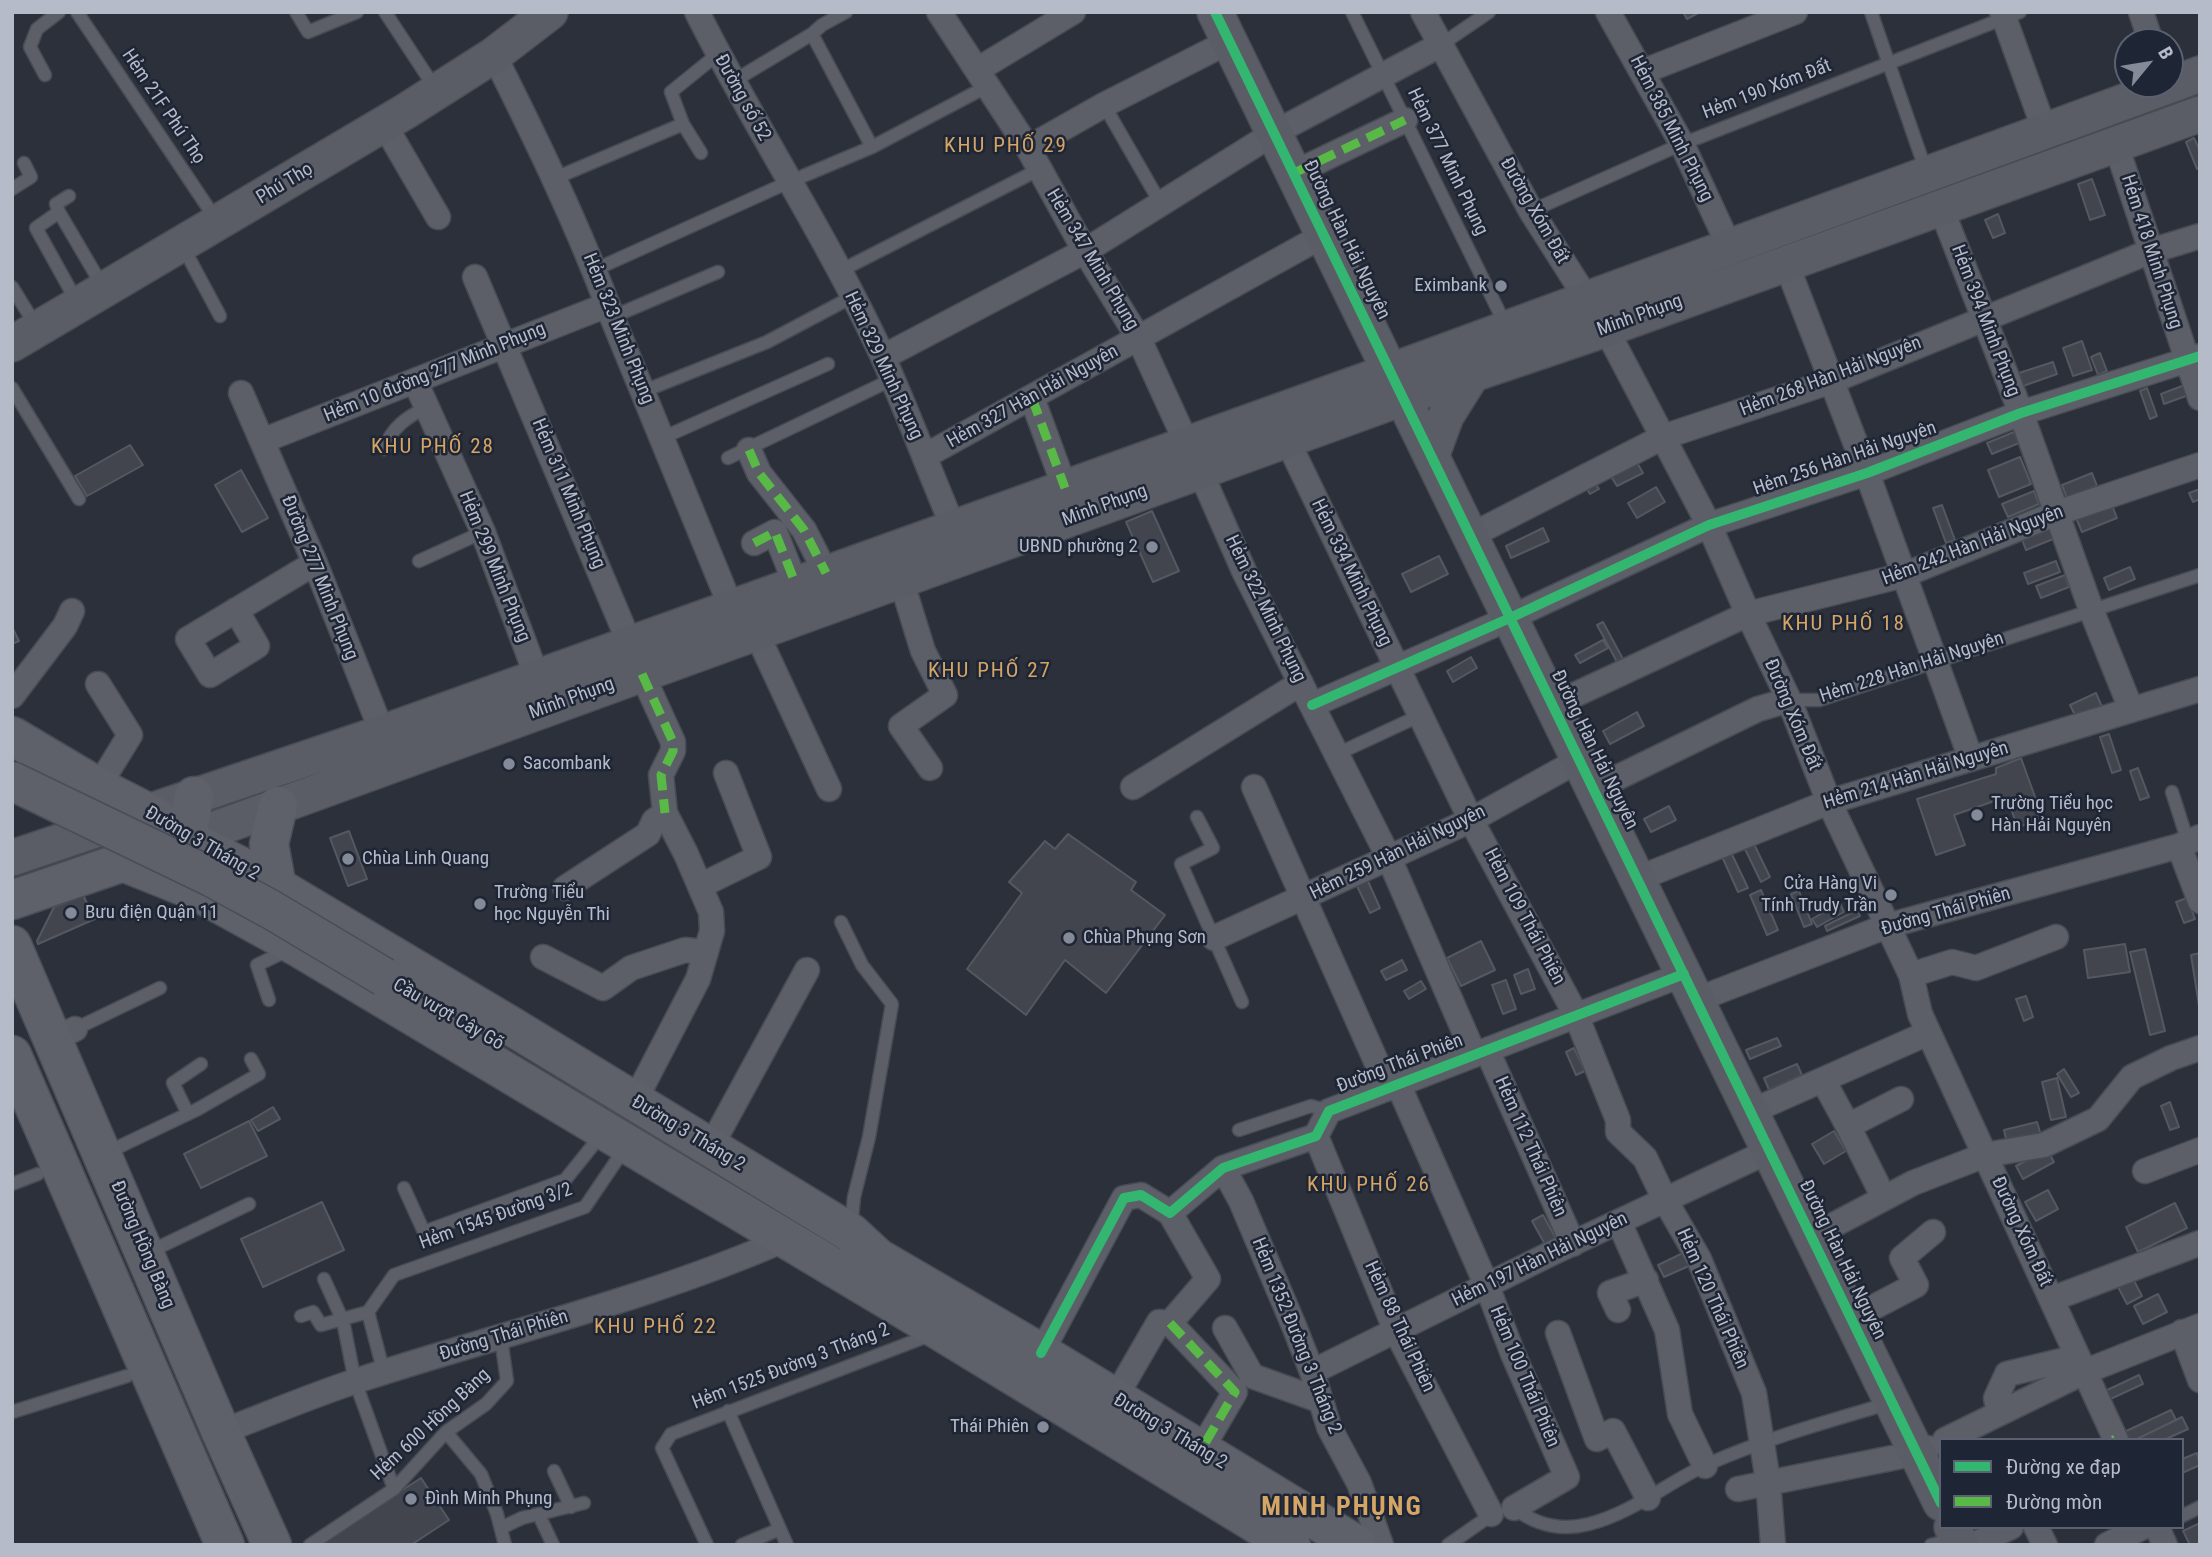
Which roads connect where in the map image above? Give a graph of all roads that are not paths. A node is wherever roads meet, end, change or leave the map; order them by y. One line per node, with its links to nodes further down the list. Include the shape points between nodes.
1 (59, 12): 26 (lane, via 37,29 30,47)
2 (77, 12): 56 (lane, Hẻm 21F Phú Thọ)
3 (296, 12): 4 (lane, via 308,32)
4 (358, 12)
5 (385, 12): 30 (lane)
6 (550, 12): 23 (main road, Phú Thọ)
7 (697, 12): 22 (street, Đường số 52)
8 (815, 12): 20 (lane)
9 (846, 12): 20 (lane)
10 (939, 12): 28 (street, Hẻm 347 Minh Phụng)
11 (1073, 12): 28 (street)
12 (1352, 12): 27 (lane, Hẻm 377 Minh Phụng)
13 (1423, 12): 21 (street, Đường Xóm Đất)
14 (1489, 12): 21 (lane)
15 (1608, 12): 25 (street, Hẻm 385 Minh Phụng)
16 (1795, 12): 25 (street)
17 (1871, 12): 24 (lane)
18 (2009, 14): 24 (lane, Hẻm 190 Xóm Đất); 37 (street)
19 (1223, 27): 32 (street); 38 (main road, Đường Hàn Hải Nguyên)
20 (817, 29): 29 (lane); 41 (lane)
21 (1442, 44): 27 (street); 53 (street, Đường Xóm Đất)
22 (718, 54): 29 (street, Đường số 52); 36 (lane, via 671,92)
23 (495, 55): 30 (main road, Phú Thọ); 47 (street, Hẻm 323 Minh Phụng)
24 (1888, 64): 39 (lane, Hẻm 190 Xóm Đất); 46 (lane)
25 (1642, 72): 39 (street, Hẻm 385 Minh Phụng)
26 (44, 75)
27 (1383, 75): 34 (lane, Hẻm 377 Minh Phụng); 38 (street)
28 (981, 78): 41 (lane); 43 (street, Hẻm 347 Minh Phụng)
29 (732, 82): 48 (street, Đường số 52)
30 (437, 92): 35 (main road, Phú Thọ)
31 (2132, 98): 37 (main road, Minh Phụng)
32 (1104, 105): 43 (street); 51 (lane)
33 (2200, 114): 40 (main road, Minh Phụng)
34 (1405, 120): 45 (street); 75 (lane, Hẻm 377 Minh Phụng)
35 (384, 124): 55 (street); 56 (main road, Phú Thọ)
36 (683, 124): 42 (lane); 47 (lane)
37 (2045, 131): 46 (main road, Minh Phụng)
38 (1274, 133): 45 (main road, Đường Hàn Hải Nguyên); 51 (street)
39 (1682, 144): 53 (lane, Hẻm 190 Xóm Đất); 60 (street, Hẻm 385 Minh Phụng)
40 (2116, 145): 52 (main road, Minh Phụng); 62 (street, Hẻm 418 Minh Phụng)
41 (872, 147): 48 (lane)
42 (701, 153)
43 (1033, 159): 61 (street, Hẻm 347 Minh Phụng); 66 (lane)
44 (24, 163): 49 (lane, via 31,177)
45 (1293, 173): 57 (main road, Đường Hàn Hải Nguyên)
46 (1928, 175): 60 (main road, Minh Phụng)
47 (553, 179): 64 (street, Hẻm 323 Minh Phụng)
48 (789, 182): 64 (lane); 66 (street, Hẻm 329 Minh Phụng)
49 (12, 189)
50 (69, 196): 54 (lane, via 56,204)
51 (1161, 204): 61 (street)
52 (1941, 208): 63 (main road, Minh Phụng); 74 (street, Hẻm 394 Minh Phụng)
53 (1531, 211): 72 (street, Đường Xóm Đất)
54 (59, 212): 69 (lane); 69 (lane, via 36,228)
55 (438, 217)
56 (218, 223): 59 (main road, Phú Thọ)
57 (1324, 235): 77 (street, Hẻm 327 Hàn Hải Nguyên); 85 (main road, Đường Hàn Hải Nguyên)
58 (2200, 236): 62 (street, Hẻm 268 Hàn Hải Nguyên)
59 (182, 244): 69 (main road, Phú Thọ); 73 (lane)
60 (1730, 248): 72 (main road, Minh Phụng)
61 (1085, 251): 77 (street, Hẻm 347 Minh Phụng); 81 (street)
62 (2151, 251): 74 (street, Hẻm 268 Hàn Hải Nguyên); 79 (street, Hẻm 418 Minh Phụng)
63 (1786, 263): 72 (main road, Minh Phụng); 84 (street)
64 (594, 270): 71 (street, Hẻm 323 Minh Phụng)
65 (718, 272): 71 (lane)
66 (838, 272): 70 (street, Hẻm 329 Minh Phụng)
67 (475, 277): 78 (street, Hẻm 311 Minh Phụng)
68 (12, 287): 76 (lane)
69 (92, 297): 76 (main road, Phú Thọ)
70 (852, 297): 81 (street, Hẻm 329 Minh Phụng); 87 (lane, via 766,342)
71 (609, 311): 78 (street, Hẻm 10 đường 277 Minh Phụng); 87 (street, Hẻm 323 Minh Phụng)
72 (1597, 315): 75 (main road, Minh Phụng); 82 (main road, Minh Phụng); 93 (street, Đường Xóm Đất)
73 (220, 316)
74 (1984, 317): 84 (street, Hẻm 268 Hàn Hải Nguyên); 92 (street, Hẻm 394 Minh Phụng)
75 (1507, 329): 85 (main road, Minh Phụng)
76 (25, 337)
77 (1139, 340): 89 (street, Hẻm 327 Hàn Hải Nguyên); 101 (street, Hẻm 347 Minh Phụng)
78 (506, 345): 83 (street, Hẻm 10 đường 277 Minh Phụng); 125 (street, Hẻm 311 Minh Phụng)
79 (2193, 358): 90 (street, Hẻm 418 Minh Phụng); 92 (street, Hẻm 256 Hàn Hải Nguyên)
80 (828, 363): 94 (lane)
81 (887, 368): 98 (lane); 100 (street, Hẻm 329 Minh Phụng)
82 (1472, 373): 85 (main road, Minh Phụng); 99 (main road, via 1446,416)
83 (415, 381): 91 (street, Hẻm 299 Minh Phụng); 96 (street, Hẻm 10 đường 277 Minh Phụng)
84 (1832, 381): 93 (street, Hẻm 268 Hàn Hải Nguyên); 103 (street)
85 (1395, 385): 95 (main road, Minh Phụng); 99 (main road, Đường Hàn Hải Nguyên); 101 (main road, Minh Phụng)
86 (12, 388): 105 (lane)
87 (644, 391): 94 (street, Hẻm 323 Minh Phụng)
88 (241, 393): 96 (street, Đường 277 Minh Phụng)
89 (1032, 398): 100 (street, Hẻm 327 Hàn Hải Nguyên); 104 (street)
90 (2200, 398)
91 (427, 407): 97 (lane, via 403,419); 108 (street, Hẻm 299 Minh Phụng)
92 (2021, 413): 103 (street, Hẻm 256 Hàn Hải Nguyên); 106 (street, Hẻm 394 Minh Phụng)
93 (1663, 437): 107 (street, Đường Xóm Đất); 109 (street, Hẻm 268 Hàn Hải Nguyên)
94 (662, 438): 118 (street, Hẻm 323 Minh Phụng)
95 (1287, 440): 101 (main road, Minh Phụng); 127 (street, Hẻm 334 Minh Phụng)
96 (262, 441): 113 (street, Đường 277 Minh Phụng)
97 (384, 449)
98 (739, 454): 116 (street, via 804,530)
99 (1432, 454): 109 (main road, Đường Hàn Hải Nguyên)
100 (925, 456): 110 (street, Hẻm 329 Minh Phụng)
101 (1194, 458): 104 (main road, Minh Phụng); 110 (main road, Minh Phụng); 131 (street, Hẻm 322 Minh Phụng)
102 (2200, 465): 106 (street, Hẻm 242 Hàn Hải Nguyên)
103 (1867, 473): 107 (street, Hẻm 256 Hàn Hải Nguyên); 114 (street)
104 (1065, 488): 110 (main road, Minh Phụng)
105 (79, 499)
106 (2057, 513): 114 (street, Hẻm 242 Hàn Hải Nguyên); 121 (street, Hẻm 394 Minh Phụng)
107 (1709, 525): 122 (street, Đường Xóm Đất); 123 (street, Hẻm 256 Hàn Hải Nguyên)
108 (483, 532): 112 (lane); 128 (street, Hẻm 299 Minh Phụng)
109 (1470, 536): 123 (main road, Đường Hàn Hải Nguyên)
110 (960, 542): 116 (main road, Minh Phụng); 117 (main road, Minh Phụng)
111 (754, 543): 116 (street, via 775,532)
112 (419, 561)
113 (315, 564): 119 (street); 138 (street, Đường 277 Minh Phụng)
114 (1904, 575): 122 (street, Hẻm 242 Hàn Hải Nguyên); 126 (street)
115 (2200, 575): 121 (lane, Hẻm 228 Hàn Hải Nguyên)
116 (811, 579): 118 (main road, Minh Phụng)
117 (901, 580): 124 (main road, Minh Phụng); 141 (street, via 923,651 945,695 901,726)
118 (732, 607): 125 (main road, Minh Phụng)
119 (236, 610)
120 (72, 611): 132 (street)
121 (2092, 612): 126 (lane, Hẻm 228 Hàn Hải Nguyên); 135 (street, Hẻm 394 Minh Phụng)
122 (1748, 614): 133 (street, Đường Xóm Đất); 134 (street, Hẻm 242 Hàn Hải Nguyên)
123 (1510, 618): 127 (street, Hẻm 256 Hàn Hải Nguyên); 134 (main road, Đường Hàn Hải Nguyên)
124 (756, 632): 125 (main road, Minh Phụng); 148 (street)
125 (636, 659): 128 (main road, Minh Phụng); 138 (main road, Minh Phụng); 154 (street, Hẻm 311 Minh Phụng, via 673,742 661,775)
126 (1934, 661): 133 (lane, Hẻm 228 Hàn Hải Nguyên, via 1819,700); 140 (street)
127 (1397, 667): 131 (street, Hẻm 256 Hàn Hải Nguyên); 136 (street, Hẻm 334 Minh Phụng)
128 (537, 677): 138 (main road, Minh Phụng)
129 (98, 684): 145 (street, via 130,735)
130 (2200, 689): 135 (street, Hẻm 214 Hàn Hải Nguyên)
131 (1306, 694): 139 (street, Hẻm 322 Minh Phụng); 146 (street, Hẻm 256 Hàn Hải Nguyên)
132 (12, 696)
133 (1789, 700): 143 (street, Hẻm 228 Hàn Hải Nguyên); 151 (street, Đường Xóm Đất)
134 (1553, 705): 143 (main road, Đường Hàn Hải Nguyên)
135 (2131, 709): 140 (street, Hẻm 214 Hàn Hải Nguyên)
136 (1421, 715): 139 (lane); 156 (street, Hẻm 334 Minh Phụng)
137 (12, 736): 145 (main road, Đường 3 Tháng 2)
138 (388, 748): 150 (main road, Minh Phụng); 152 (main road, Minh Phụng)
139 (1337, 754): 160 (street, Hẻm 322 Minh Phụng)
140 (1970, 759): 151 (street, Hẻm 214 Hàn Hải Nguyên)
141 (930, 768)
142 (726, 773): 163 (street, via 759,857)
143 (1586, 775): 156 (street, Hẻm 259 Hàn Hải Nguyên); 162 (main road, Đường Hàn Hải Nguyên)
144 (12, 781): 224 (main road, Cầu vượt Cây Gõ, bridge, via 270,909)
145 (98, 787): 153 (main road, Đường 3 Tháng 2)
146 (1133, 787)
147 (1254, 787): 167 (street, Hẻm 100 Thái Phiên)
148 (829, 789)
149 (2172, 792): 158 (lane)
150 (194, 796): 153 (main road, Minh Phụng); 157 (main road)
151 (1829, 802): 162 (street, Hẻm 214 Hàn Hải Nguyên); 171 (street, Đường Xóm Đất)
152 (278, 806): 157 (main road, Minh Phụng); 165 (main road, via 269,844)
153 (147, 812): 157 (main road, Đường 3 Tháng 2); 159 (main road, Minh Phụng)
154 (665, 813): 163 (street, Hẻm 311 Minh Phụng); 166 (street, via 654,821 648,834)
155 (1197, 817): 173 (lane, via 1213,848 1181,864)
156 (1471, 820): 160 (street, Hẻm 259 Hàn Hải Nguyên); 185 (street, Hẻm 109 Thái Phiên)
157 (187, 839): 161 (main road, Minh Phụng); 164 (main road, via 183,860); 165 (main road, Đường 3 Tháng 2)
158 (2189, 842): 169 (street); 171 (street, Đường Thái Phiên)
159 (12, 858)
160 (1389, 858): 167 (street, Hẻm 259 Hàn Hải Nguyên); 189 (street, Hẻm 112 Thái Phiên)
161 (123, 862): 164 (main road, Đường 3 Tháng 2); 168 (main road, Minh Phụng)
162 (1637, 878): 180 (main road, Đường Hàn Hải Nguyên)
163 (700, 886): 176 (street, Hẻm 311 Minh Phụng, via 711,912)
164 (187, 887): 175 (main road, Đường 3 Tháng 2)
165 (277, 888): 196 (main road, Đường 3 Tháng 2)
166 (565, 888)
167 (1304, 898): 173 (street, Hẻm 259 Hàn Hải Nguyên); 194 (street, Hẻm 100 Thái Phiên)
168 (12, 900)
169 (2200, 901)
170 (841, 922): 224 (lane, via 862,965 892,1004 854,1197)
171 (1887, 926): 179 (street, Đường Xóm Đất); 180 (street, Đường Thái Phiên)
172 (2056, 937): 179 (street, via 1976,968 1952,961)
173 (1214, 938): 183 (lane)
174 (12, 945): 187 (main road, Đường Hồng Bàng)
175 (296, 946): 182 (lane, via 257,965); 204 (main road, Đường 3 Tháng 2)
176 (706, 951): 177 (street, via 685,950 631,968 603,988); 196 (street, Hẻm 311 Minh Phụng, via 698,979)
177 (543, 957)
178 (807, 970): 205 (street)
179 (1911, 975): 186 (street, Đường Xóm Đất)
180 (1690, 987): 185 (street, Đường Thái Phiên); 198 (main road, Đường Hàn Hải Nguyên)
181 (160, 988): 187 (lane)
182 (269, 1000)
183 (1241, 1002)
184 (12, 1004): 280 (main road)
185 (1576, 1015): 189 (street, Đường Thái Phiên); 215 (street, Hẻm 120 Thái Phiên, via 1618,1120 1618,1132 1645,1158)
186 (1928, 1033): 193 (street); 209 (street, Đường Xóm Đất)
187 (64, 1035): 208 (main road, Đường Hồng Bàng)
188 (2200, 1048): 209 (street, via 2132,1077 2098,1119 2044,1145)
189 (1481, 1052): 194 (street, Đường Thái Phiên); 223 (street, Hẻm 112 Thái Phiên)
190 (12, 1055): 279 (main road)
191 (251, 1059): 199 (lane, via 259,1074)
192 (201, 1064): 199 (lane, via 173,1083)
193 (1823, 1080): 198 (street); 201 (street)
194 (1393, 1086): 197 (street, Đường Thái Phiên); 228 (street, Hẻm 100 Thái Phiên)
195 (1900, 1099): 201 (street)
196 (634, 1101): 205 (main road, Đường 3 Tháng 2)
197 (1329, 1111): 202 (lane, via 1311,1106); 203 (street, Đường Thái Phiên)
198 (1750, 1112): 207 (main road, Đường Hàn Hải Nguyên)
199 (188, 1114): 208 (lane)
200 (12, 1116): 212 (main road)
201 (1848, 1126): 214 (street)
202 (1239, 1130)
203 (1316, 1136): 210 (street); 239 (street, Hẻm 88 Thái Phiên)
204 (616, 1138): 213 (lane, via 565,1180 424,1231); 221 (main road, Đường 3 Tháng 2); 231 (lane, Hẻm 1545 Đường 3/2, via 585,1207 394,1275)
205 (710, 1148): 224 (main road, Đường 3 Tháng 2)
206 (2200, 1150): 211 (street)
207 (1769, 1151): 215 (street, Hẻm 197 Hàn Hải Nguyên); 220 (main road, Đường Hàn Hải Nguyên)
208 (103, 1155): 225 (main road, Đường Hồng Bàng)
209 (1985, 1155): 214 (street); 229 (street, Đường Xóm Đất)
210 (1223, 1168): 217 (street); 244 (street, Hẻm 1352 Đường 3 Tháng 2, via 1247,1213)
211 (2145, 1171)
212 (25, 1179): 246 (main road)
213 (404, 1188)
214 (1884, 1198): 220 (street)
215 (1665, 1200): 218 (street, Hẻm 197 Hàn Hải Nguyên); 258 (street, Hẻm 120 Thái Phiên, via 1699,1259 1754,1393)
216 (249, 1204): 225 (lane)
217 (1170, 1213): 235 (street, via 1208,1279); 242 (street, via 1141,1195 1124,1198)
218 (1619, 1222): 223 (street, Hẻm 197 Hàn Hải Nguyên); 227 (street)
219 (1933, 1232): 233 (street, via 1902,1258 1916,1286)
220 (1811, 1237): 233 (main road, Đường Hàn Hải Nguyên)
221 (786, 1239): 238 (main road, Đường 3 Tháng 2); 241 (street, Đường Thái Phiên, via 725,1266)
222 (2200, 1242): 229 (street)
223 (1573, 1244): 228 (street, Hẻm 197 Hàn Hải Nguyên)
224 (858, 1246): 242 (main road, Đường 3 Tháng 2)
225 (146, 1254): 254 (main road, Đường Hồng Bàng)
226 (324, 1279): 234 (lane)
227 (1646, 1280): 230 (street, via 1610,1293); 261 (street, via 1667,1330 1680,1414)
228 (1487, 1286): 239 (street, Hẻm 197 Hàn Hải Nguyên); 269 (street, Hẻm 100 Thái Phiên, via 1567,1477)
229 (2052, 1299): 243 (street, Đường Xóm Đất)
230 (1618, 1310)
231 (368, 1312): 234 (lane); 245 (lane)
232 (301, 1316): 234 (lane, via 313,1312 321,1325)
233 (1851, 1319): 251 (main road, Đường Hàn Hải Nguyên)
234 (343, 1321): 248 (lane)
235 (1170, 1323): 249 (street, via 1159,1322); 260 (street, via 1234,1392)
236 (1225, 1328): 250 (street, via 1252,1376)
237 (2191, 1329): 243 (street); 247 (street)
238 (940, 1331): 252 (lane, Hẻm 1525 Đường 3 Tháng 2); 288 (main road, Đường 3 Tháng 2)
239 (1396, 1331): 244 (street, Hẻm 197 Hàn Hải Nguyên); 269 (street, Hẻm 88 Thái Phiên)
240 (1558, 1333): 267 (street, via 1597,1439 1613,1431)
241 (501, 1338): 245 (street, Đường Thái Phiên); 255 (lane, Hẻm 600 Hồng Bàng, via 507,1381 486,1404)
242 (1041, 1353): 249 (main road, Đường 3 Tháng 2)
243 (2081, 1364): 256 (street); 257 (street, Đường Xóm Đất)
244 (1312, 1372): 250 (street, Hẻm 1352 Đường 3 Tháng 2)
245 (384, 1373): 248 (street, Đường Thái Phiên)
246 (127, 1376): 253 (lane); 278 (main road)
247 (2200, 1380)
248 (355, 1381): 254 (street, Đường Thái Phiên); 265 (lane)
249 (1115, 1398): 260 (main road, Đường 3 Tháng 2)
250 (1319, 1401): 290 (street, Hẻm 1352 Đường 3 Tháng 2, via 1359,1483)
251 (1892, 1402): 258 (lane); 259 (main road, Đường Hàn Hải Nguyên)
252 (728, 1411): 273 (lane); 285 (lane, Hẻm 1525 Đường 3 Tháng 2, via 671,1434 662,1448)
253 (12, 1412)
254 (221, 1432): 281 (main road, Đường Hồng Bàng)
255 (446, 1432): 265 (lane, Hẻm 600 Hồng Bàng); 272 (lane, via 481,1474)
256 (1948, 1438)
257 (2115, 1438)
258 (1762, 1442): 261 (lane); 263 (street, Hẻm 120 Thái Phiên)
259 (1934, 1445): 263 (street); 264 (main road, Đường Hàn Hải Nguyên)
260 (1201, 1450): 289 (main road, Đường 3 Tháng 2)
261 (1705, 1466): 267 (lane)
262 (554, 1471): 270 (lane, via 577,1505)
263 (1768, 1481): 266 (street); 292 (street, Hẻm 120 Thái Phiên)
264 (1939, 1486)
265 (394, 1489): 282 (lane, Hẻm 600 Hồng Bàng)
266 (1738, 1489)
267 (1648, 1498): 269 (lane, via 1590,1524 1563,1528)
268 (2200, 1507): 271 (lane)
269 (1503, 1511): 291 (lane)
270 (539, 1515): 272 (lane); 284 (lane)
271 (2184, 1515)
272 (500, 1528): 283 (lane)
273 (780, 1529): 286 (lane); 287 (lane)
274 (2002, 1529): 277 (street)
275 (2037, 1529): 293 (street)
276 (2139, 1529): 294 (street)
277 (1955, 1540)
278 (205, 1545)
279 (225, 1545)
280 (250, 1545)
281 (272, 1545)
282 (310, 1545)
283 (505, 1545)
284 (553, 1545)
285 (707, 1545)
286 (742, 1545)
287 (787, 1545)
288 (1291, 1545)
289 (1357, 1545)
290 (1381, 1545)
291 (1448, 1545)
292 (1773, 1545)
293 (2045, 1545)
294 (2107, 1545)

